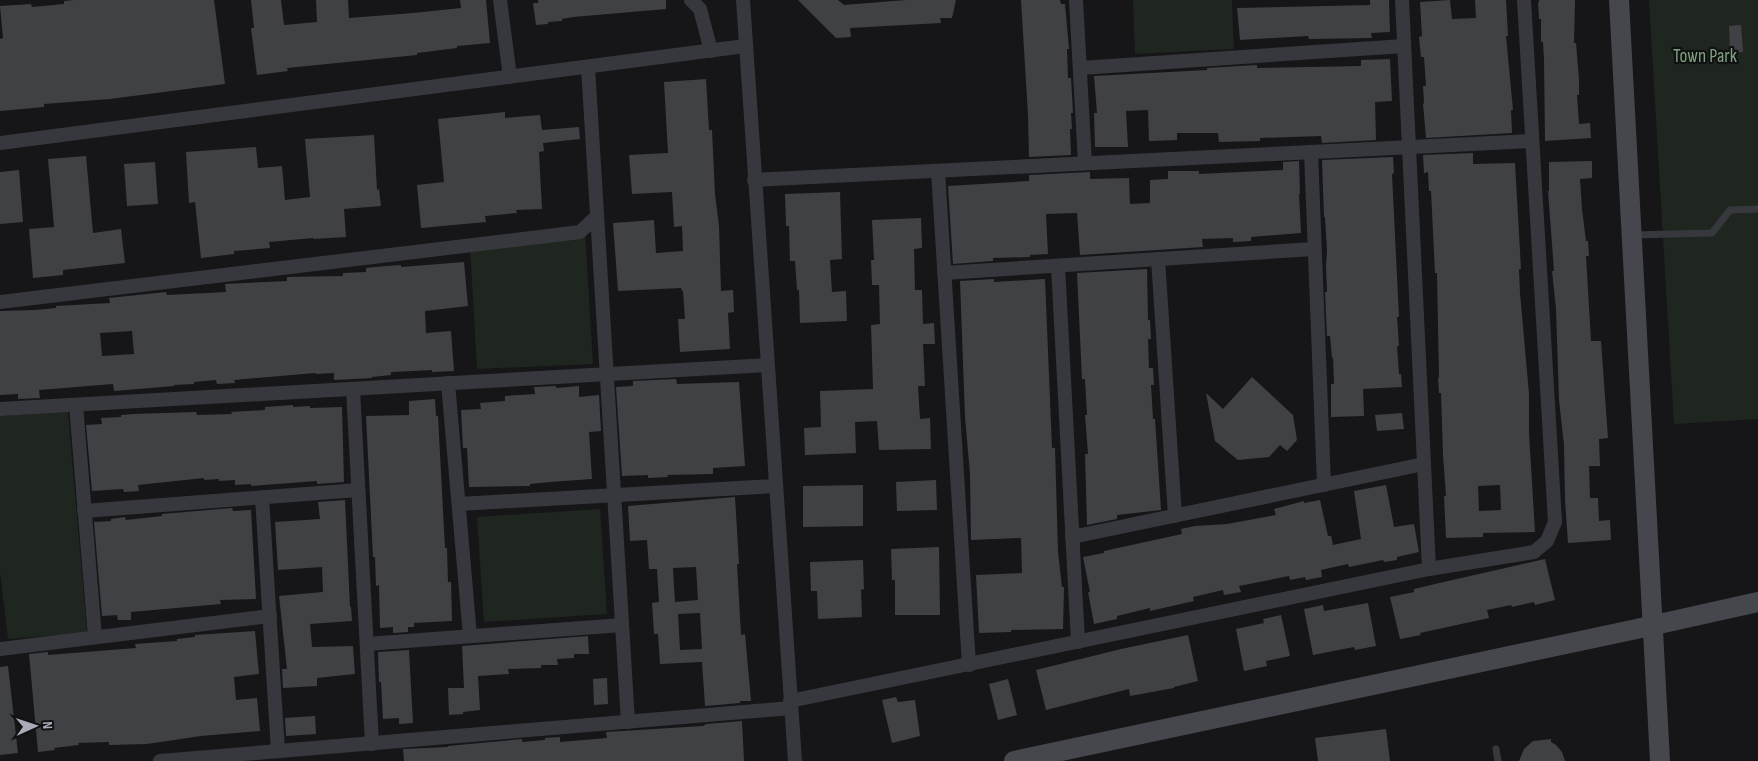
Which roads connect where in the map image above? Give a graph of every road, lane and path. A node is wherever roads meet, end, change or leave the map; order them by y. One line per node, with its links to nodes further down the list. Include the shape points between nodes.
1 (500, 0): 13 (street)
2 (691, 0): 10 (street, via 700,9)
3 (743, 0): 8 (street)
4 (1076, 0): 12 (street)
5 (1402, 0): 9 (street)
6 (1524, 0): 14 (street)
7 (1619, 0): 23 (street)
8 (745, 46): 10 (street); 20 (street)
9 (1404, 46): 12 (street); 16 (street)
10 (711, 51): 11 (street)
11 (588, 67): 13 (street); 22 (street)
12 (1080, 68): 18 (street)
13 (510, 77): 15 (street)
14 (1532, 141): 16 (street); 45 (street, via 1556,522 1548,542 1534,552)
15 (0, 143)
16 (1409, 147): 17 (street); 35 (street)
17 (1311, 152): 18 (street); 24 (street)
18 (1085, 163): 19 (street)
19 (938, 171): 20 (street); 27 (street)
20 (754, 180): 29 (street)
21 (1758, 209): 23 (lane, via 1730,210 1712,233)
22 (597, 216): 28 (street, via 580,232); 30 (street)
23 (1631, 235): 49 (street)
24 (1314, 249): 25 (street); 36 (street)
25 (1158, 259): 26 (street); 43 (street)
26 (1058, 266): 27 (street); 44 (street)
27 (944, 273): 55 (street)
28 (0, 302)
29 (767, 365): 30 (street); 37 (street)
30 (606, 374): 31 (street); 39 (street)
31 (448, 383): 32 (street); 41 (street)
32 (353, 389): 33 (street); 38 (street)
33 (76, 405): 34 (street); 42 (street)
34 (0, 409)
35 (1424, 464): 36 (street); 45 (street)
36 (1324, 485): 43 (street)
37 (776, 486): 39 (street); 56 (street)
38 (358, 490): 40 (street); 53 (street)
39 (614, 496): 41 (street); 48 (street)
40 (262, 497): 42 (street); 47 (street)
41 (459, 504): 50 (street)
42 (84, 511): 51 (street)
43 (1175, 516): 44 (street)
44 (1072, 538): 52 (street)
45 (1430, 569): 52 (street)
46 (1758, 602): 49 (street)
47 (270, 616): 51 (street); 60 (street)
48 (622, 625): 50 (street); 57 (street)
49 (1652, 626): 63 (street); 65 (street)
50 (470, 636): 53 (street)
51 (94, 638): 54 (street)
52 (1078, 642): 55 (street)
53 (367, 644): 58 (street)
54 (0, 649)
55 (969, 665): 56 (street)
56 (791, 705): 57 (street); 62 (street)
57 (628, 722): 58 (street)
58 (372, 744): 60 (street)
59 (1496, 749): 64 (lane)
60 (278, 751): 61 (street)
61 (160, 761)
62 (795, 761)
63 (1014, 761)
64 (1498, 761)
65 (1660, 761)

